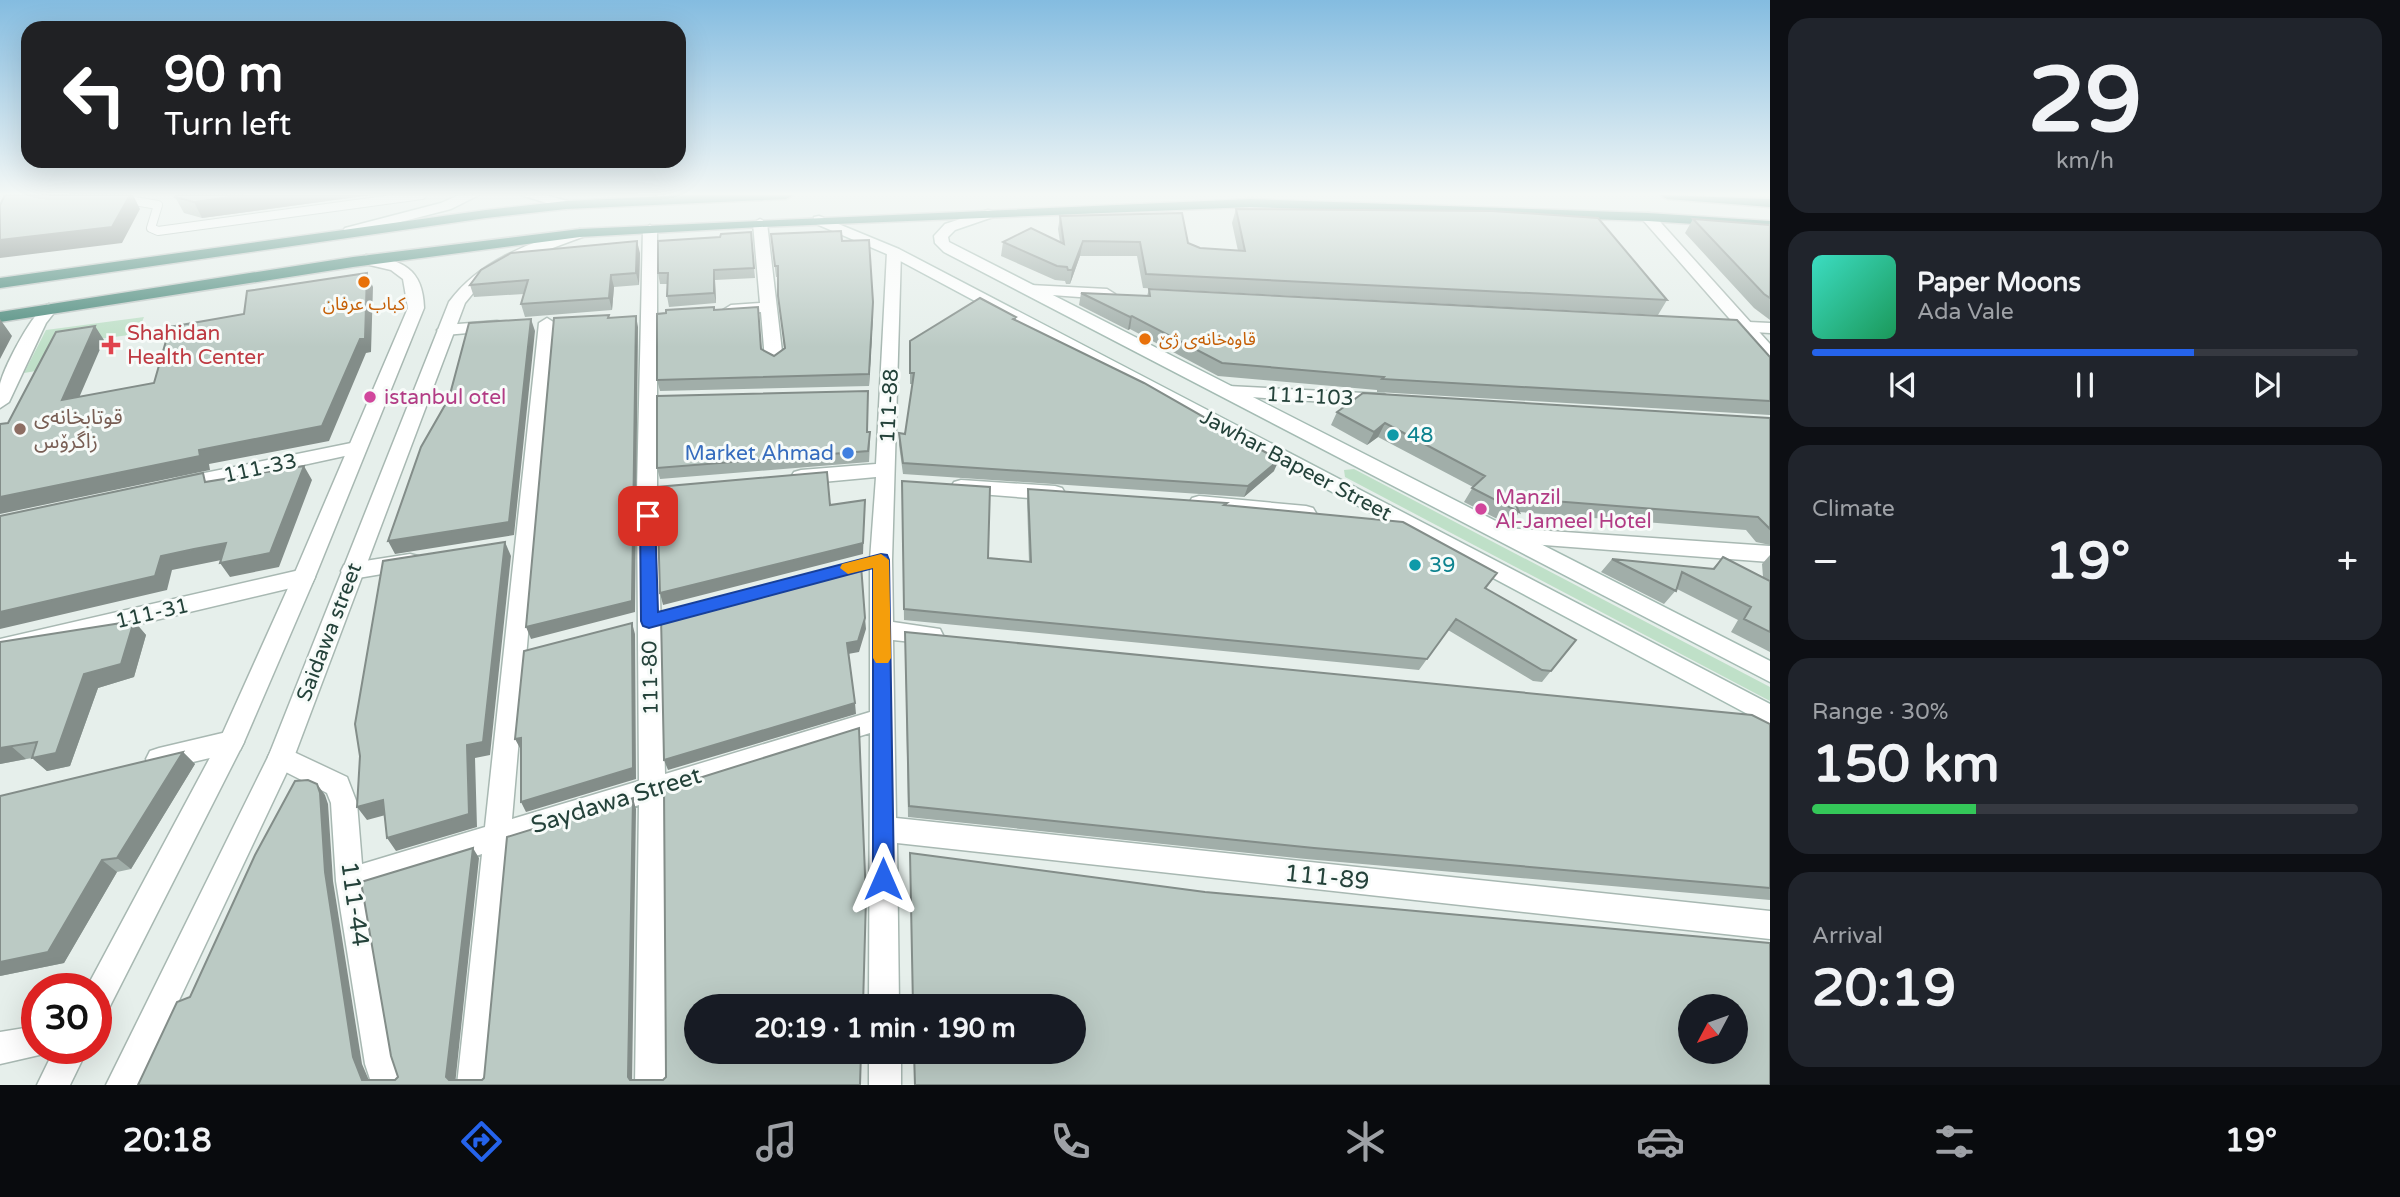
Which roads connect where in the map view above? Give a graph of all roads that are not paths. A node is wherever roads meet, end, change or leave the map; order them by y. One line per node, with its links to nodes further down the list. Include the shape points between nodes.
1 (255, 246): 11 (highway)
2 (480, 246): 10 (highway)
3 (544, 246): 18 (street, Saidawa street, via 481,275)
4 (650, 246): 51 (street, 111-80, via 654,489)
5 (762, 246): 14 (street)
6 (879, 246): 9 (street, Jawhar Bapeer Street)
7 (945, 246): 12 (street, Jawhar Bapeer Street)
8 (1674, 246): 22 (street)
9 (894, 252): 31 (street, Jawhar Bapeer Street); 32 (street, 111-88, via 884,393)
10 (366, 260): 15 (highway); 18 (street, Saidawa street, via 397,267 411,279 417,289 415,308)
11 (0, 285)
12 (1030, 290): 13 (street); 26 (street, Jawhar Bapeer Street)
13 (1126, 295)
14 (767, 307): 16 (street); 25 (street)
15 (48, 309): 17 (highway); 27 (street)
16 (715, 311)
17 (0, 317)
18 (432, 323): 21 (street); 30 (street, Saidawa street); 48 (street, Saidawa street)
19 (547, 323): 42 (street)
20 (1705, 325): 22 (street)
21 (509, 326)
22 (1746, 327): 23 (street); 24 (street)
23 (1770, 328)
24 (1770, 354)
25 (774, 360)
26 (1228, 391): 28 (street, 111-103); 29 (street, Jawhar Bapeer Street)
27 (0, 402)
28 (1409, 402)
29 (1331, 446): 31 (street); 41 (street, Jawhar Bapeer Street)
30 (356, 448): 35 (street, 111-33); 49 (street, Saidawa street)
31 (1300, 467): 40 (street, Jawhar Bapeer Street)
32 (890, 478): 33 (street); 46 (street, 111-88)
33 (780, 479)
34 (940, 486): 36 (street)
35 (164, 488)
36 (1076, 495)
37 (1185, 502): 38 (street)
38 (1331, 516)
39 (1357, 519): 40 (street)
40 (1410, 525): 60 (street, Jawhar Bapeer Street)
41 (1505, 535): 44 (street); 58 (street, Jawhar Bapeer Street)
42 (526, 543): 43 (street); 57 (street)
43 (499, 547)
44 (1770, 554)
45 (432, 558): 48 (street)
46 (881, 560): 47 (street); 53 (street, 111-88)
47 (855, 566)
48 (352, 571): 63 (street, Saidawa street)
49 (304, 577): 55 (street, 111-31); 62 (street, Saidawa street)
50 (675, 614): 51 (street)
51 (649, 621): 52 (street); 65 (street, 111-80)
52 (622, 628)
53 (882, 630): 54 (street); 61 (street, 111-88)
54 (951, 637)
55 (0, 648)
56 (542, 648): 57 (street)
57 (515, 654): 67 (street)
58 (1770, 672)
59 (1714, 712): 60 (street)
60 (1770, 717)
61 (883, 719): 65 (street, Saydawa Street); 66 (street, 111-88)
62 (231, 742): 64 (street); 70 (street, Saidawa street)
63 (281, 757): 68 (street, 111-44, via 338,785 344,803); 77 (street, Saidawa street)
64 (136, 765)
65 (652, 789): 67 (street, Saydawa Street); 80 (street, 111-80)
66 (883, 829): 69 (street, 111-89); 71 (street, 111-88)
67 (498, 836): 68 (street, Saydawa Street); 79 (street)
68 (350, 881): 78 (street, 111-44)
69 (1770, 925)
70 (111, 973)
71 (884, 994)
72 (21, 1045): 73 (street)
73 (0, 1048)
74 (64, 1064): 76 (street)
75 (885, 1064): 81 (street)
76 (53, 1085)
77 (122, 1085)
78 (388, 1085)
79 (473, 1085)
80 (651, 1085)
81 (885, 1085)

